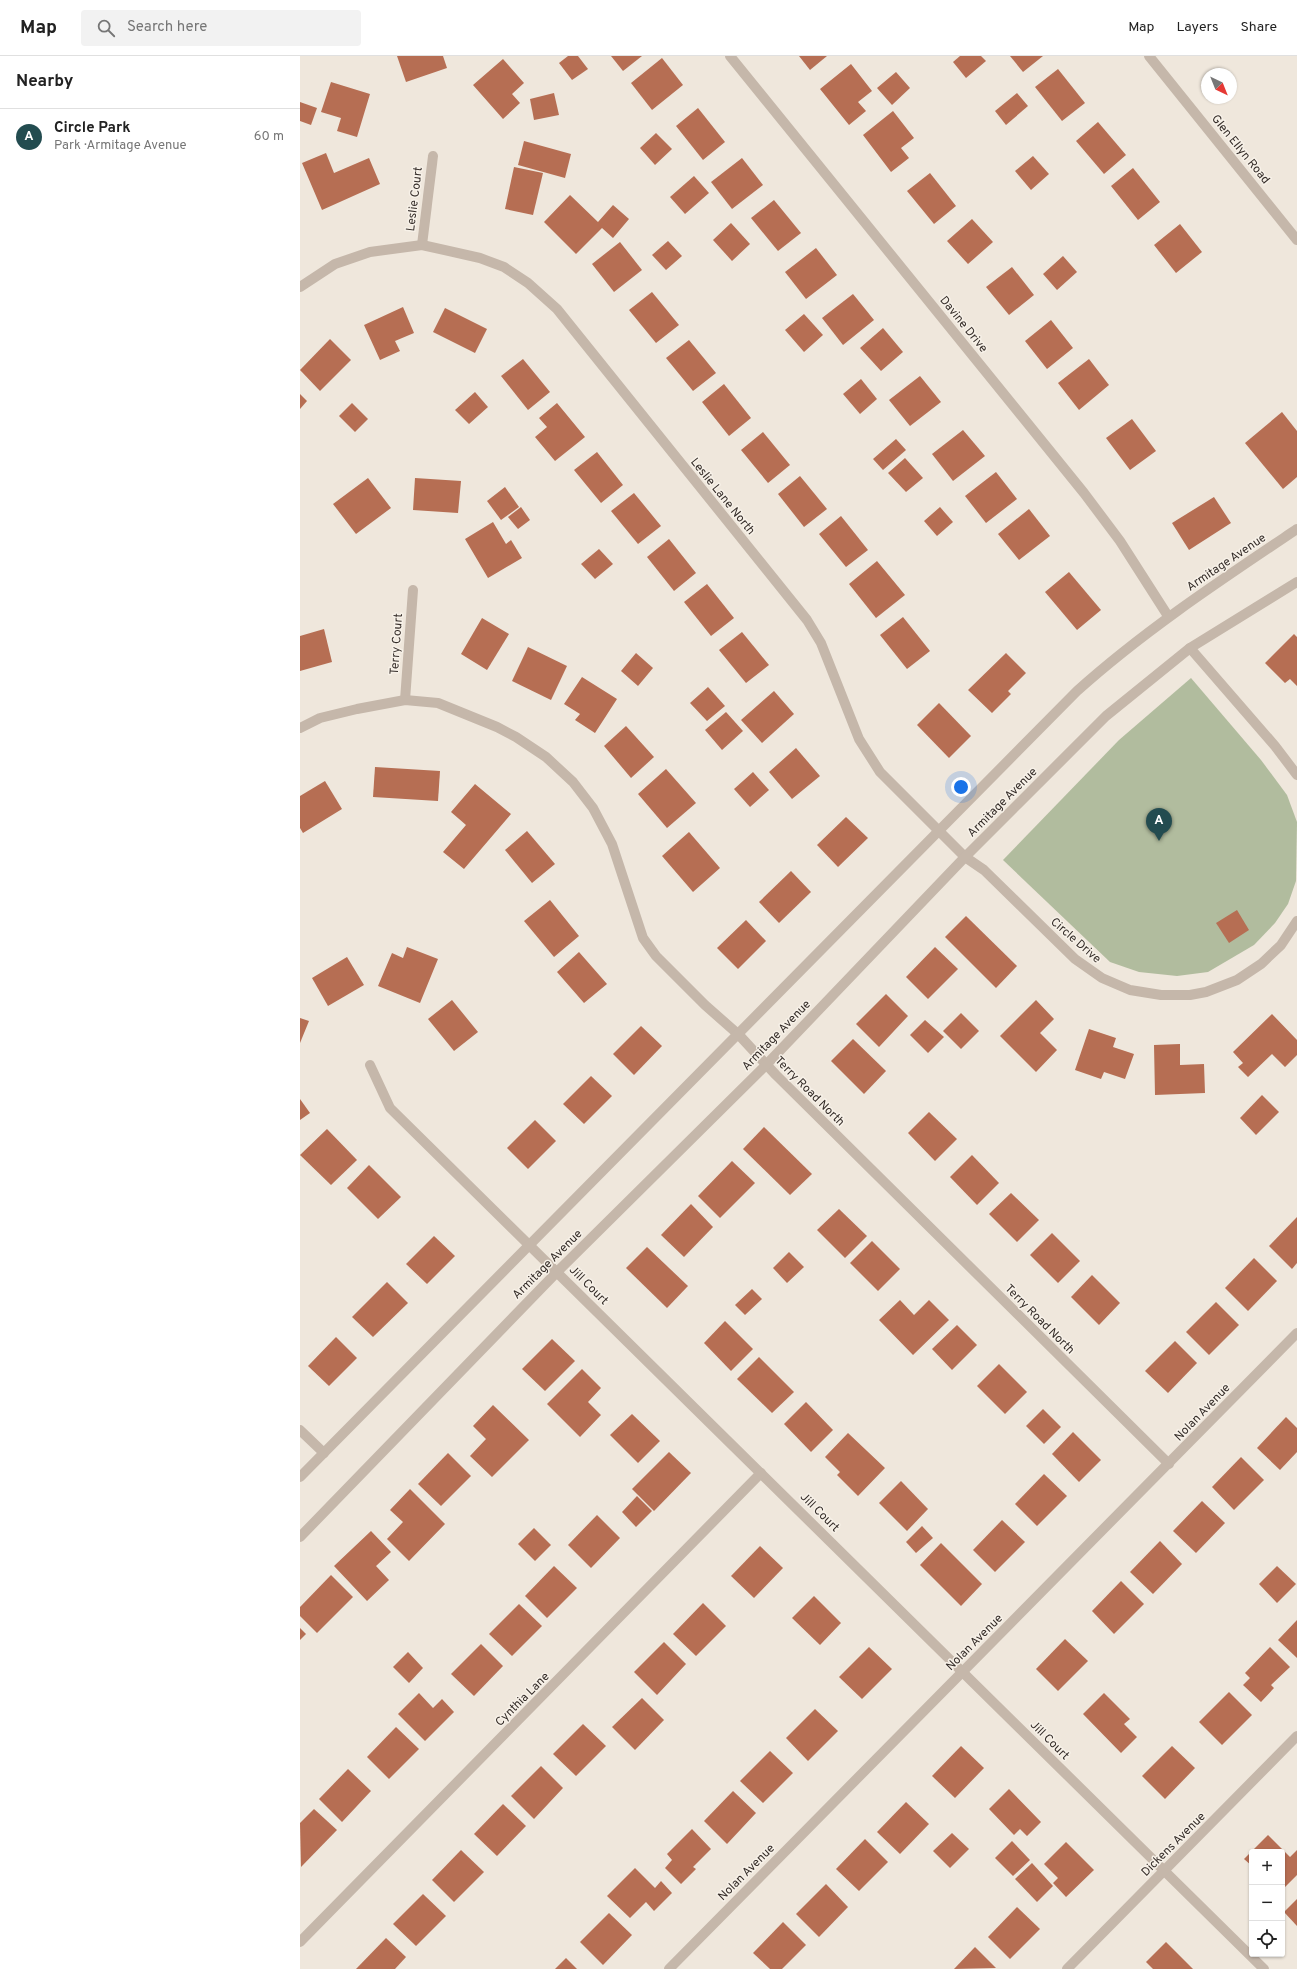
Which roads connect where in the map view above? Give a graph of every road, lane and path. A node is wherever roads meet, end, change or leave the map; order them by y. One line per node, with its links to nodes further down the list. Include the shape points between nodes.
1 (730, 56): 10 (street, Davine Drive, via 1084,493 1120,541)
2 (1150, 56): 4 (street, Glen Ellyn Road)
3 (433, 156): 5 (street, Leslie Court)
4 (1297, 240)
5 (422, 244): 6 (street, via 370,252 335,264); 15 (street, Leslie Lane North, via 480,258 504,267 528,283 557,309 807,620 820,643 859,739 870,759)
6 (300, 287)
7 (1297, 529): 10 (street, Armitage Avenue)
8 (1297, 582): 11 (street, Armitage Avenue)
9 (413, 590): 12 (street, Terry Court)
10 (1168, 616): 15 (street, Armitage Avenue, via 1077,691)
11 (1190, 648): 14 (street); 16 (street, Armitage Avenue, via 1106,716)
12 (406, 700): 13 (street, Terry Road North, via 320,718); 18 (street, Terry Road North, via 438,703 497,727 546,757 573,782 593,808 612,844 643,938 656,956)
13 (300, 728)
14 (1297, 775)
15 (940, 831): 16 (street, Circle Drive); 18 (street, Armitage Avenue)
16 (966, 857): 17 (street, Circle Drive, via 984,870 1075,959 1102,978 1130,990 1161,995 1190,995 1206,992 1236,980 1261,964 1281,945); 20 (street, Armitage Avenue)
17 (1297, 921)
18 (739, 1035): 20 (street, Terry Road North); 21 (street, Armitage Avenue)
19 (370, 1065): 21 (street, Jill Court, via 390,1108)
20 (766, 1065): 22 (street, Armitage Avenue); 26 (street, Terry Road North)
21 (530, 1245): 22 (street, Jill Court); 25 (street, Armitage Avenue)
22 (557, 1272): 27 (street, Jill Court); 29 (street, Armitage Avenue)
23 (1297, 1332): 26 (street, Nolan Avenue)
24 (300, 1430): 25 (street)
25 (324, 1453): 28 (street, Armitage Avenue)
26 (1169, 1464): 30 (street, Nolan Avenue)
27 (761, 1473): 30 (street, Jill Court); 33 (street, Cynthia Lane)
28 (300, 1477)
29 (300, 1536)
30 (963, 1672): 32 (street, Jill Court); 34 (street, Nolan Avenue)
31 (1297, 1736): 32 (street, Dickens Avenue)
32 (1164, 1871): 35 (street, Dickens Avenue); 36 (street, Jill Court)
33 (300, 1942)
34 (669, 1969)
35 (1067, 1969)
36 (1264, 1969)

